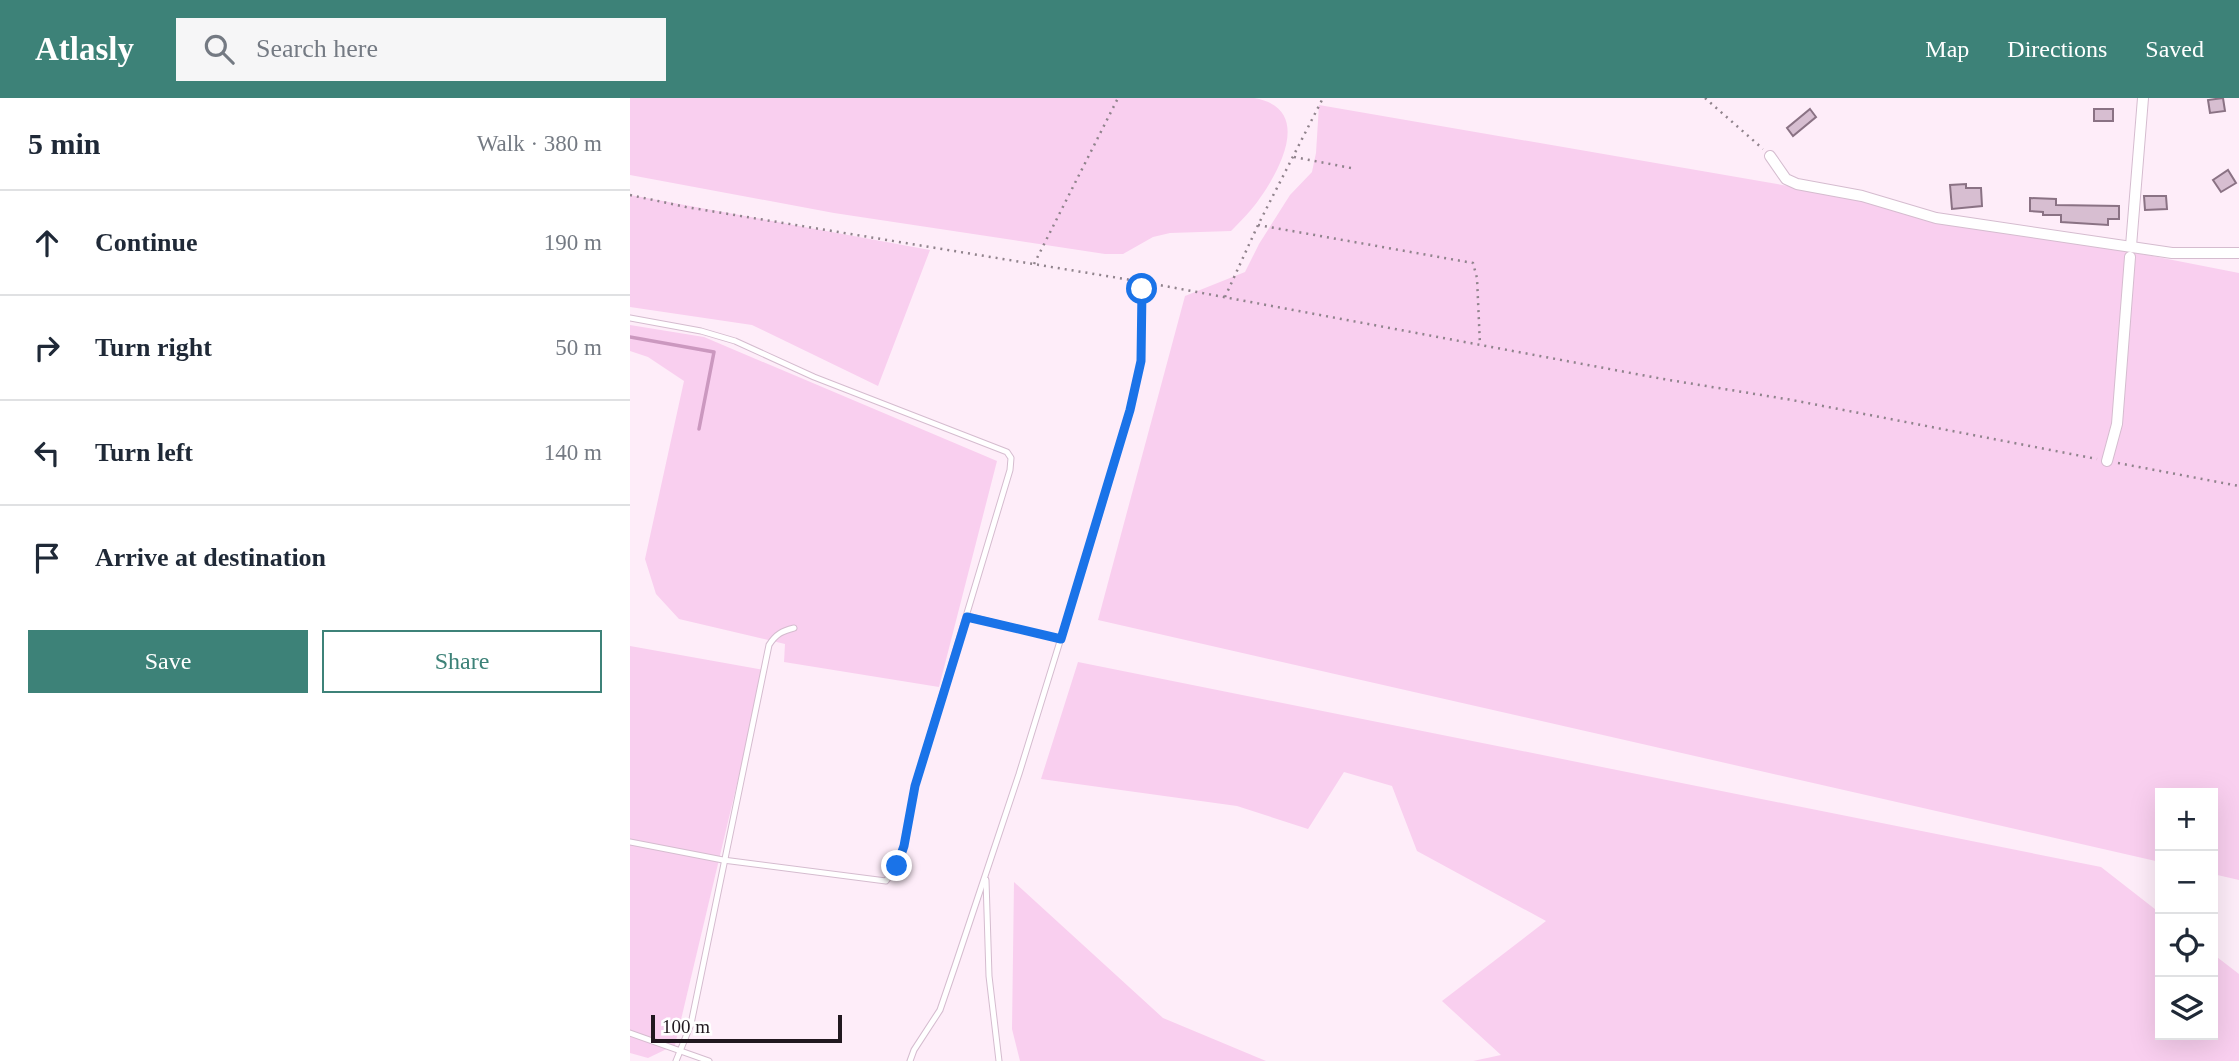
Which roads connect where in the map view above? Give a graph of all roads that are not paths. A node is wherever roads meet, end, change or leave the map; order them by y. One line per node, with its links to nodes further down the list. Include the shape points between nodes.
1 (2143, 98): 3 (street)
2 (1770, 156): 3 (street, via 1786,179 1797,184 1862,196 1936,218)
3 (2130, 251): 4 (street); 7 (street, via 2117,424)
4 (2239, 253)
5 (1145, 283): 10 (lane, via 1141,361 1130,410)
6 (630, 318): 8 (lane, via 735,341 1007,452 1010,470)
7 (2107, 461)
8 (967, 617): 10 (lane); 12 (lane, via 915,786 904,846 886,881)
9 (794, 628): 12 (lane, via 774,636 769,645)
10 (1061, 639): 13 (lane)
11 (630, 842): 12 (lane)
12 (723, 860): 15 (lane, via 691,1024)
13 (985, 877): 18 (lane, via 940,1010); 19 (lane, via 989,976)
14 (630, 1034): 15 (lane)
15 (680, 1052): 16 (lane); 17 (lane)
16 (676, 1061)
17 (709, 1061)
18 (910, 1061)
19 (999, 1061)

